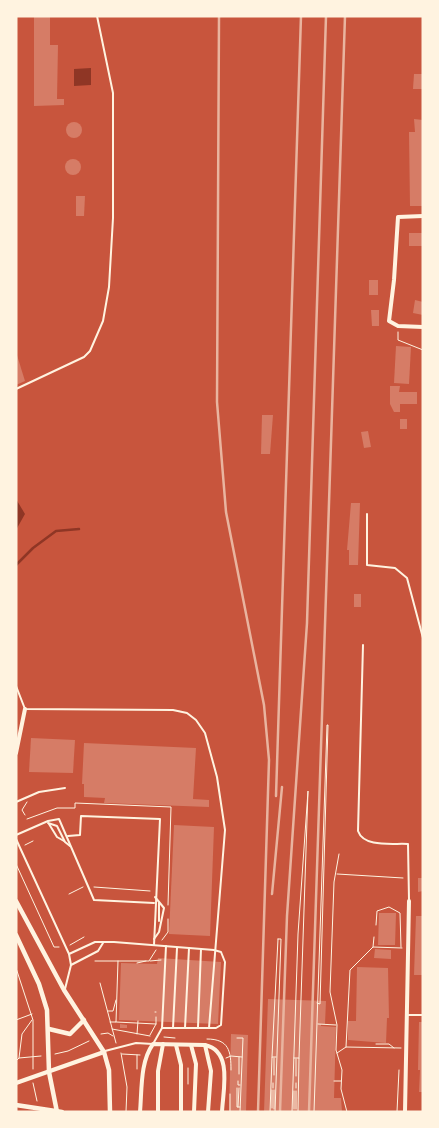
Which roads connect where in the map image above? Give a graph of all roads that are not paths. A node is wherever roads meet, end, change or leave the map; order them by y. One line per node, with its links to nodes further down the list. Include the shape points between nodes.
1 (96, 16): 4 (lane, via 113,93 112,226 109,287 103,321 90,351 84,357)
2 (423, 216): 3 (street, via 398,217 389,308 389,321 398,326)
3 (423, 327)
4 (16, 389)
5 (367, 514): 6 (lane, via 367,565 395,568 407,578)
6 (423, 638)
7 (362, 645): 21 (lane, via 358,831 369,842 408,844)
8 (16, 686): 9 (lane)
9 (25, 709): 10 (street); 32 (lane, via 173,710 196,720 205,733 217,777 225,830)
10 (16, 753)
11 (65, 788): 12 (lane, via 39,792)
12 (16, 802)
13 (42, 823): 14 (lane); 15 (lane); 16 (lane, via 59,819)
14 (48, 823): 18 (lane, via 57,837); 18 (lane, via 57,826)
15 (16, 835)
16 (68, 836): 19 (lane); 20 (lane, via 80,835 81,816 160,819)
17 (16, 839): 33 (lane)
18 (65, 842): 19 (lane)
19 (70, 846): 23 (lane, via 94,900)
20 (156, 897): 23 (lane); 25 (lane, via 160,923)
21 (409, 901): 36 (street)
22 (16, 902): 35 (street)
23 (155, 903): 25 (lane)
24 (16, 935): 44 (street, via 44,997)
25 (154, 939): 27 (lane)
26 (104, 943): 27 (lane); 33 (lane, via 94,942); 34 (lane)
27 (154, 945): 28 (lane)
28 (166, 946): 29 (lane); 39 (lane)
29 (177, 947): 30 (lane); 40 (lane)
30 (189, 948): 31 (lane); 41 (lane)
31 (201, 949): 32 (lane); 42 (lane)
32 (214, 950): 43 (lane); 43 (lane, via 221,952 226,962 222,1023 218,1028)
33 (69, 954): 34 (lane)
34 (72, 965): 35 (lane)
35 (64, 990): 38 (street)
36 (408, 1015): 37 (lane); 63 (street)
37 (423, 1015)
38 (84, 1020): 44 (street, via 70,1034); 50 (street)
39 (162, 1028): 40 (lane); 45 (lane)
40 (172, 1028): 41 (lane)
41 (185, 1028): 42 (lane)
42 (198, 1028): 43 (lane)
43 (210, 1028)
44 (49, 1029): 51 (street)
45 (153, 1044): 46 (street); 50 (lane, via 136,1043); 57 (street, via 144,1063)
46 (163, 1044): 47 (street); 58 (street, via 158,1071)
47 (176, 1045): 48 (street); 59 (street, via 181,1065)
48 (191, 1045): 49 (street); 60 (street, via 196,1064)
49 (204, 1045): 61 (street, via 211,1072); 62 (street, via 216,1050 223,1059)
50 (104, 1052): 51 (street); 56 (street, via 110,1070)
51 (49, 1072): 52 (street); 54 (street)
52 (16, 1083)
53 (16, 1105): 54 (street)
54 (57, 1111): 55 (street)
55 (62, 1112)
56 (110, 1112)
57 (140, 1112)
58 (158, 1112)
59 (181, 1112)
60 (194, 1112)
61 (208, 1112)
62 (222, 1112)
63 (406, 1112)

